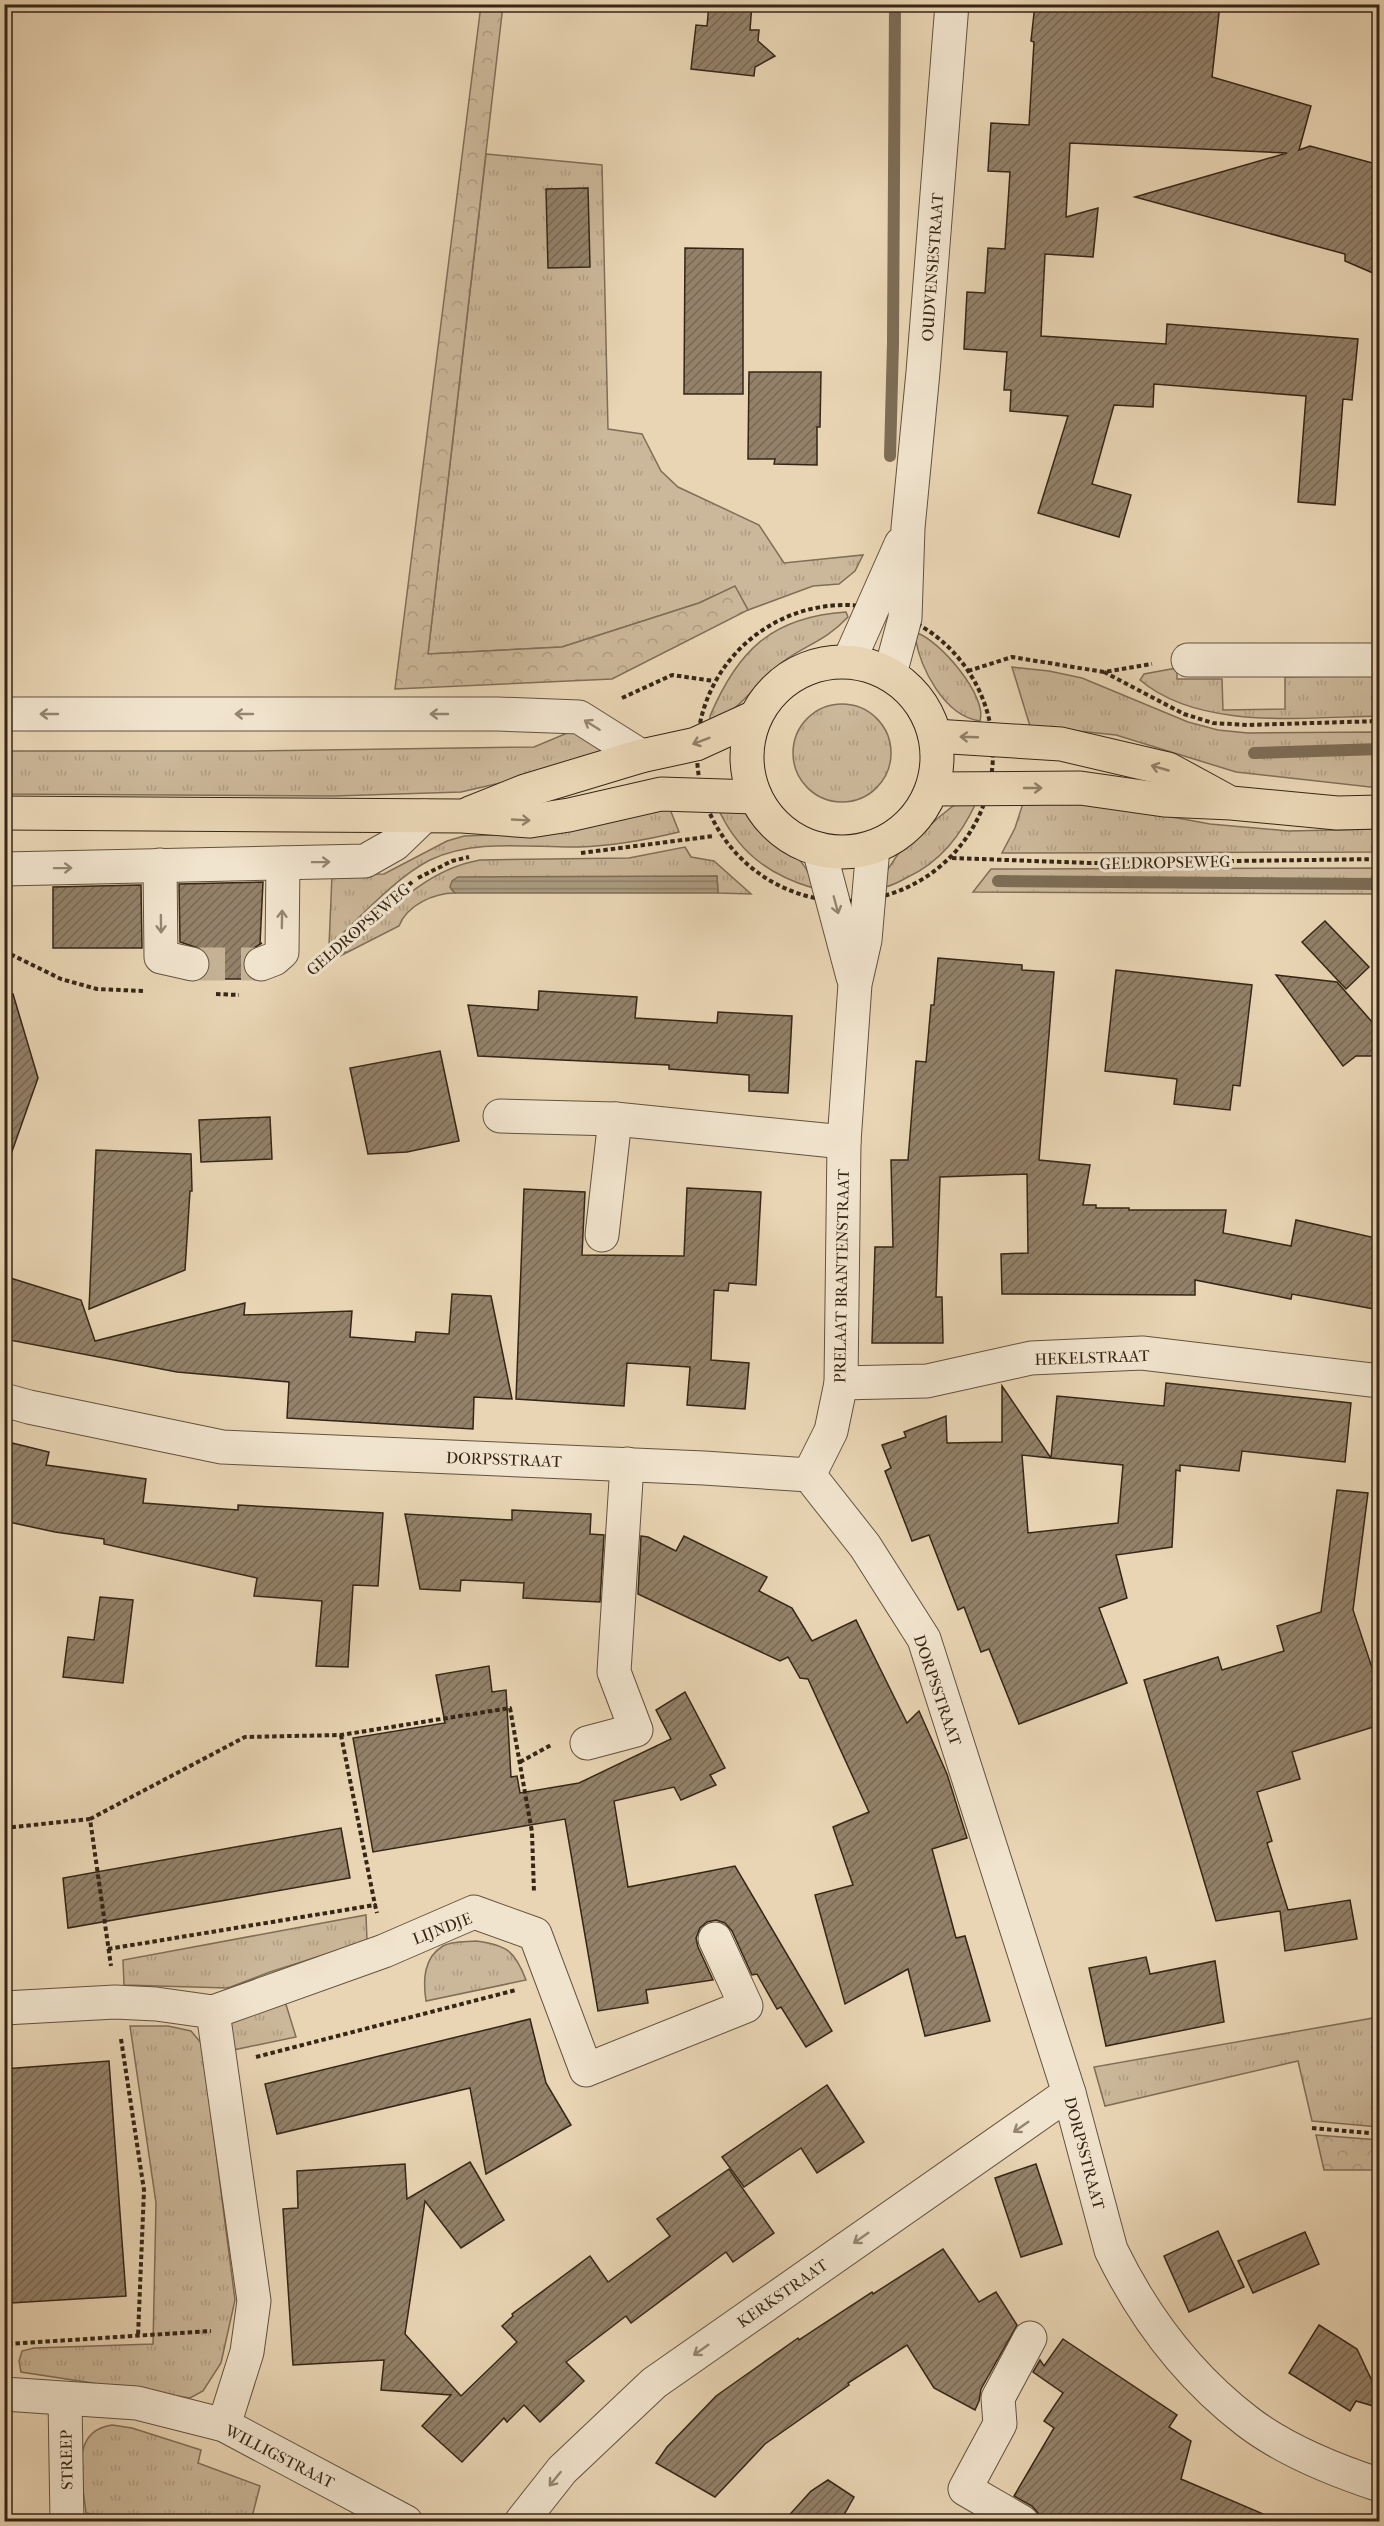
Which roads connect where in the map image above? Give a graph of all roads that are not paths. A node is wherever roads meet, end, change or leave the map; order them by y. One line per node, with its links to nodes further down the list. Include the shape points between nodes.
1 (952, 4): 2 (street, OUDVENSESTRAAT)
2 (908, 528): 5 (street, OUDVENSESTRAAT); 6 (street, OUDVENSESTRAAT, via 905,618)
3 (1188, 660): 4 (street)
4 (1380, 660)
5 (849, 662): 6 (main road); 8 (main road, via 825,663 787,679 768,696)
6 (890, 675): 9 (main road, via 922,704)
7 (4, 714): 10 (street, one-way to 7, via 579,717)
8 (755, 717): 10 (main road, one-way to 10, via 696,744); 12 (main road, via 747,762)
9 (935, 736): 11 (main road, via 938,756); 13 (main road, one-way to 9, via 1168,769 1071,747)
10 (641, 756): 17 (main road, via 525,791)
11 (932, 789): 13 (main road, one-way to 13, via 1080,788 1164,801); 18 (main road, via 919,815 898,835)
12 (755, 797): 17 (main road, one-way to 12, via 530,821 661,794); 19 (main road, via 787,835)
13 (1232, 803): 14 (main road, via 1337,813)
14 (1380, 812)
15 (4, 813): 16 (main road)
16 (424, 816): 17 (main road); 20 (street, one-way to 16, via 365,861 395,844)
17 (462, 816)
18 (873, 847): 19 (main road, via 846,852); 25 (street, PRELAAT BRANTENSTRAAT, via 866,940)
19 (819, 849): 25 (street, PRELAAT BRANTENSTRAAT, one-way to 25)
20 (283, 863): 21 (street); 24 (street, GELDROPSEWEG, one-way to 20, via 282,952)
21 (160, 866): 22 (street, one-way to 21); 23 (street, one-way to 23, via 161,957)
22 (4, 869)
23 (192, 964)
24 (261, 964)
25 (855, 984): 28 (street, PRELAAT BRANTENSTRAAT)
26 (500, 1116): 27 (street)
27 (615, 1119): 28 (street); 29 (street)
28 (843, 1142): 31 (street, PRELAAT BRANTENSTRAAT)
29 (602, 1235)
30 (1380, 1381): 31 (street, HEKELSTRAAT, via 1142,1353 1031,1358 927,1381)
31 (841, 1383): 34 (street, PRELAAT BRANTENSTRAAT, via 831,1431)
32 (4, 1400): 33 (street, DORPSSTRAAT, via 222,1447)
33 (627, 1464): 34 (street, DORPSSTRAAT); 35 (street, via 614,1672 636,1730)
34 (809, 1475): 39 (street, DORPSSTRAAT, via 865,1546 924,1639)
35 (587, 1743)
36 (715, 1939): 38 (street, LIJNDJE, via 746,2006 586,2070 535,1934 474,1912 384,1951)
37 (4, 2008): 38 (street, LIJNDJE, via 116,2002)
38 (213, 2012): 43 (street, via 254,2301 247,2352)
39 (1069, 2093): 44 (street, DORPSSTRAAT, via 1112,2250 1141,2304 1183,2362 1247,2421 1296,2452); 47 (street, KERKSTRAAT, one-way to 47, via 654,2383 562,2470)
40 (1030, 2338): 48 (street, via 998,2398 1000,2424 965,2489)
41 (8, 2394): 42 (street, WILLIGSTRAAT)
42 (65, 2399): 43 (street, WILLIGSTRAAT, via 138,2403); 45 (street, STREEP)
43 (224, 2425): 46 (street, WILLIGSTRAAT)
44 (1380, 2485)
45 (67, 2522)
46 (406, 2522)
47 (521, 2522)
48 (1022, 2522)

